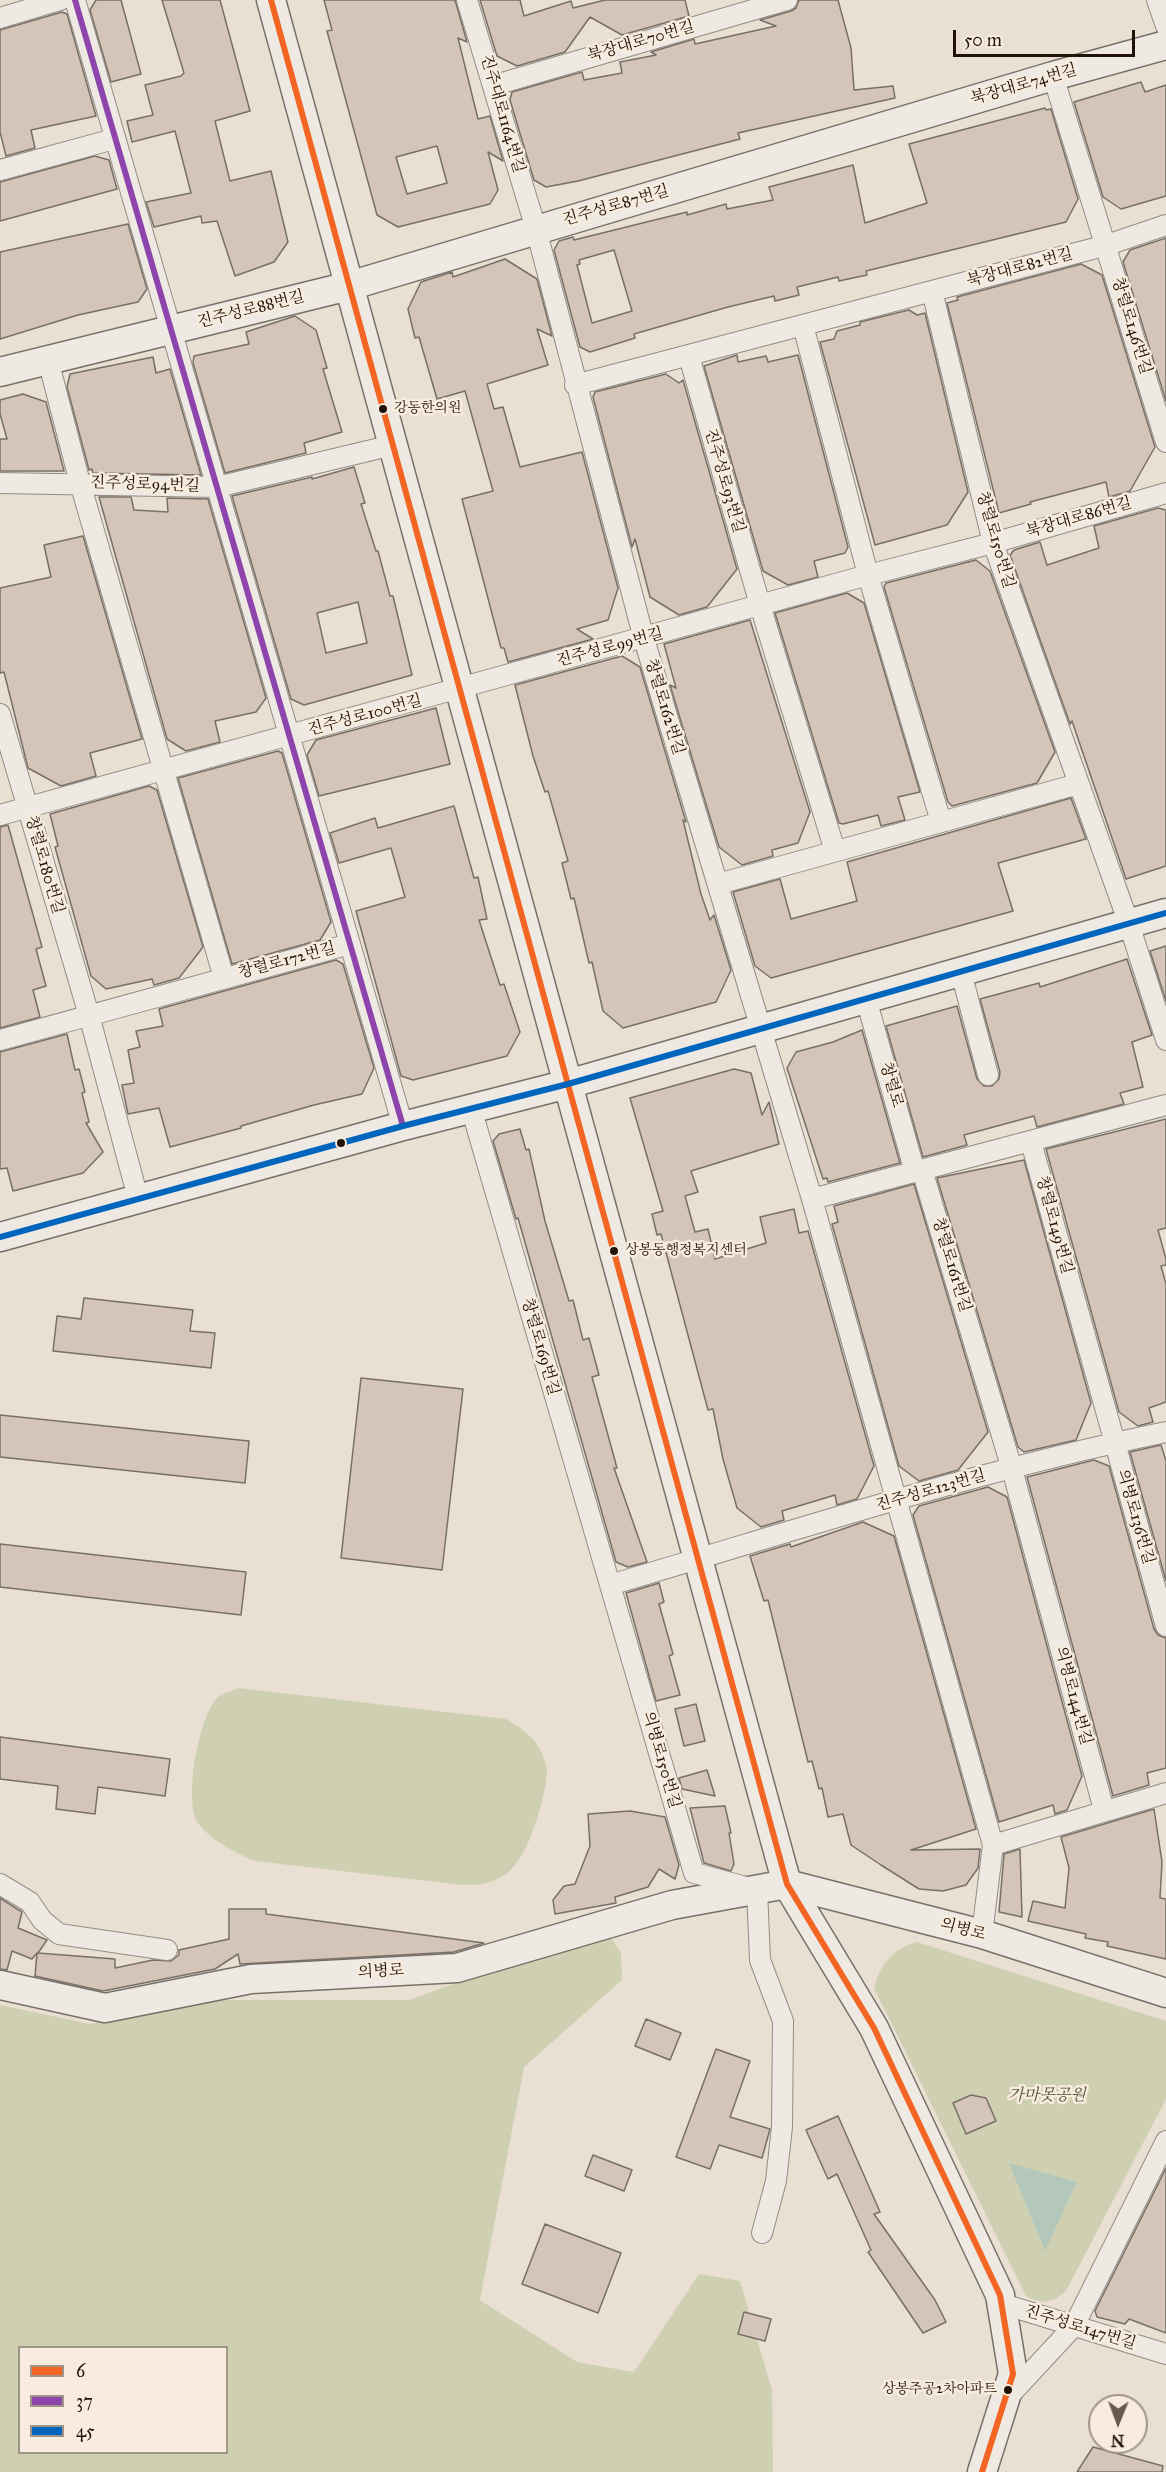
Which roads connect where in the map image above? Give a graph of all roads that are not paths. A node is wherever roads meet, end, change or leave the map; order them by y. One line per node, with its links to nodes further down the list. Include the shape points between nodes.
1 (60, 0): 7 (street)
2 (75, 0): 13 (street, 창렬로172번길)
3 (271, 0): 18 (street)
4 (467, 0): 11 (street, 진주대로1164번길)
5 (787, 0): 11 (street, 북장대로70번길)
6 (1157, 0): 8 (street)
7 (0, 18)
8 (1166, 26)
9 (1166, 45): 10 (street, 북장대로74번길)
10 (1053, 75): 12 (street, 북장대로74번길); 17 (street)
11 (495, 85): 16 (street, 진주대로1164번길)
12 (884, 127): 16 (street, 진주성로87번길)
13 (114, 139): 14 (street); 21 (street, 창렬로172번길)
14 (0, 170)
15 (1166, 225): 17 (street, 북장대로82번길)
16 (536, 229): 18 (street, 진주성로87번길); 25 (street, 진주대로1164번길)
17 (1107, 244): 19 (street, 북장대로82번길); 26 (street, 창렬로146번길)
18 (349, 286): 21 (street, 진주성로88번길); 27 (street)
19 (932, 291): 20 (street); 32 (street, 창렬로150번길)
20 (803, 325): 22 (street); 33 (street)
21 (172, 330): 23 (street, 진주성로88번길); 30 (street, 창렬로172번길)
22 (689, 356): 25 (street); 34 (street, 진주성로93번길)
23 (48, 360): 24 (street, 진주성로88번길); 29 (street)
24 (0, 372)
25 (575, 385): 35 (street, 창렬로162번길)
26 (1166, 442)
27 (393, 445): 30 (street, 진주성로94번길); 36 (street)
28 (0, 483): 29 (street, 진주성로94번길)
29 (80, 483): 30 (street, 진주성로94번길); 39 (street)
30 (218, 487): 38 (street, 창렬로172번길)
31 (1166, 493): 32 (street, 북장대로86번길)
32 (993, 543): 33 (street, 진주성로99번길); 40 (street, 창렬로150번길)
33 (868, 575): 34 (street, 진주성로99번길); 43 (street)
34 (760, 605): 35 (street, 진주성로99번길); 44 (street)
35 (644, 639): 36 (street, 진주성로99번길); 45 (street, 창렬로162번길)
36 (460, 689): 38 (street, 진주성로100번길); 57 (street)
37 (0, 714): 41 (street, 창렬로180번길)
38 (290, 736): 39 (street, 진주성로100번길); 48 (street, 창렬로172번길)
39 (165, 769): 41 (street, 진주성로100번길); 50 (street)
40 (1078, 784): 43 (street); 47 (street, 창렬로150번길)
41 (28, 808): 42 (street, 진주성로100번길); 52 (street, 창렬로180번길)
42 (0, 815)
43 (941, 822): 44 (street)
44 (835, 851): 45 (street)
45 (718, 884): 53 (street, 창렬로162번길)
46 (1166, 913): 47 (street)
47 (1129, 924): 49 (street); 55 (street)
48 (350, 944): 50 (street, 창렬로172번길); 60 (street, 창렬로172번길)
49 (960, 972): 51 (street); 56 (street)
50 (224, 978): 52 (street)
51 (866, 999): 53 (street); 62 (street, 창렬로)
52 (89, 1015): 54 (street); 63 (street, 창렬로180번길)
53 (760, 1028): 57 (street); 64 (street)
54 (0, 1040)
55 (1166, 1040)
56 (987, 1075)
57 (568, 1084): 59 (street); 70 (street)
58 (1166, 1105): 61 (street)
59 (471, 1108): 60 (street); 71 (street, 창렬로169번길)
60 (403, 1126): 63 (street)
61 (1031, 1142): 62 (street); 67 (street, 창렬로149번길)
62 (918, 1171): 64 (street); 68 (street, 창렬로161번길)
63 (138, 1198): 65 (street)
64 (812, 1198): 69 (street)
65 (0, 1237)
66 (1166, 1432): 67 (street, 진주성로123번길)
67 (1114, 1443): 68 (street, 진주성로123번길); 72 (street, 의병로136번길)
68 (1012, 1469): 69 (street, 진주성로123번길); 74 (street, 의병로144번길)
69 (894, 1501): 70 (street, 진주성로123번길); 75 (street)
70 (698, 1559): 71 (street, 진주성로123번길); 77 (street)
71 (610, 1585): 78 (street, 의병로150번길, via 694,1873)
72 (1166, 1626)
73 (1166, 1793): 74 (street)
74 (1104, 1810): 75 (street)
75 (993, 1845): 79 (street)
76 (0, 1884): 80 (street, via 30,1902 42,1920 59,1934)
77 (787, 1884): 78 (street, 의병로); 79 (street, 의병로); 85 (street, via 874,2028)
78 (757, 1890): 81 (street, 의병로, via 672,1905 457,1968 251,1979 105,2008); 84 (street, via 760,1960 783,2021 782,2127 776,2181)
79 (982, 1934): 82 (street, 의병로)
80 (167, 1950)
81 (0, 1985)
82 (1166, 1993)
83 (1166, 2140): 86 (street)
84 (762, 2233)
85 (1000, 2295): 86 (street, 진주성로147번길, via 1003,2304); 88 (street, via 1013,2374)
86 (1074, 2326): 87 (street, 진주성로147번길); 88 (street)
87 (1166, 2354)
88 (1005, 2400): 89 (street)
89 (982, 2472)

